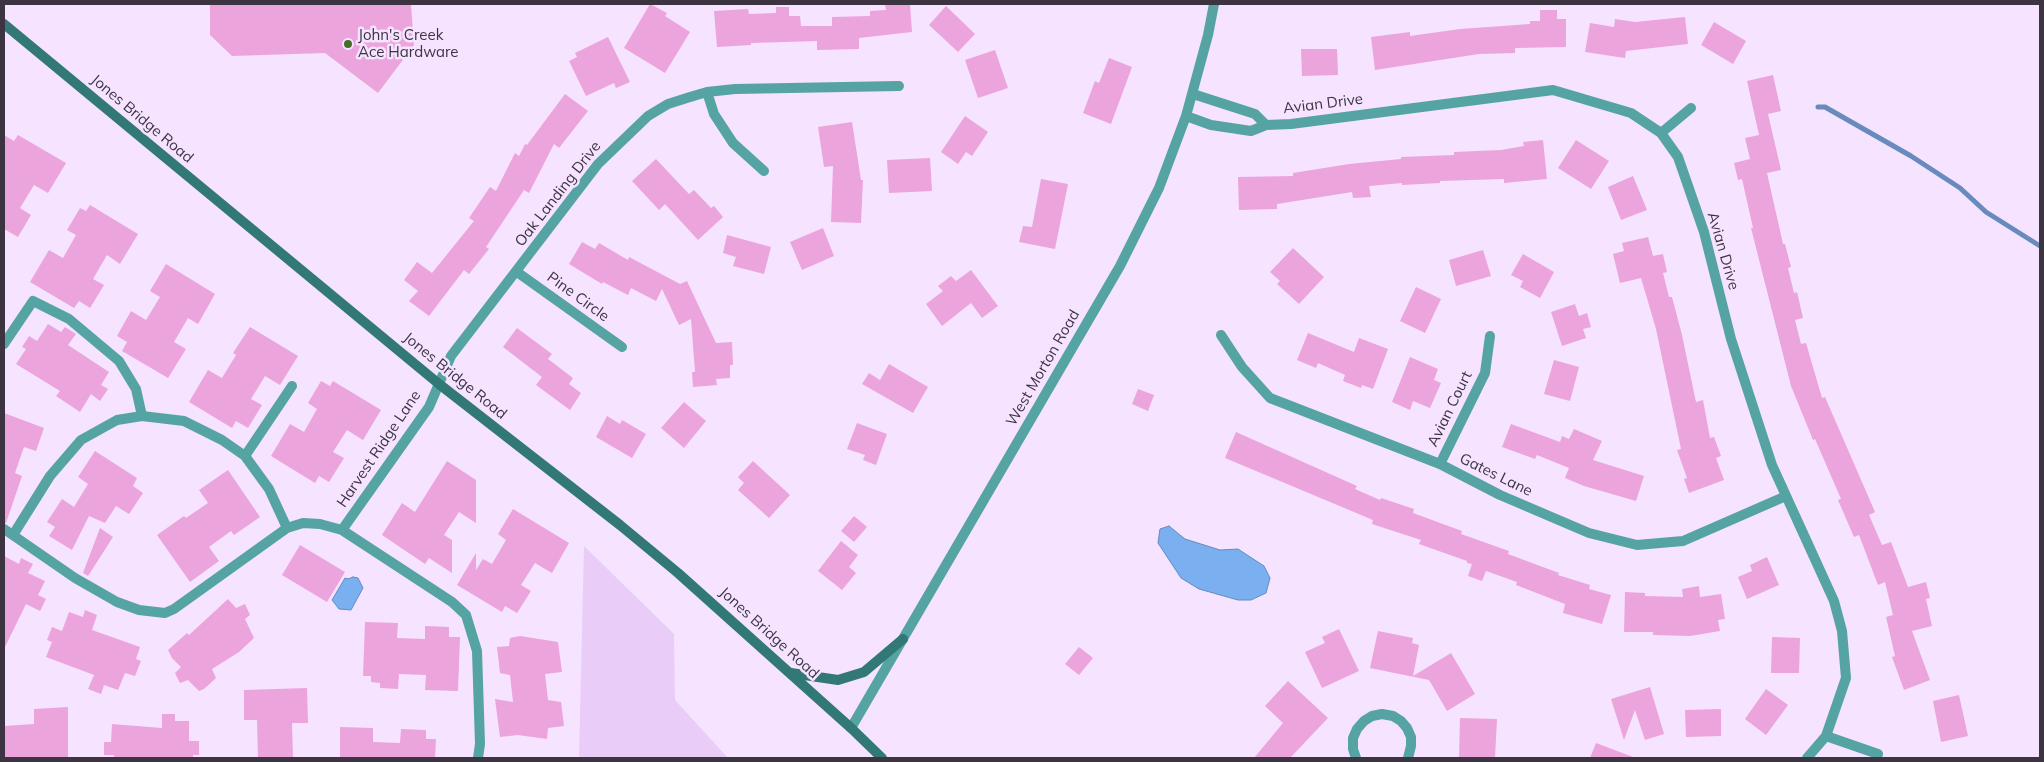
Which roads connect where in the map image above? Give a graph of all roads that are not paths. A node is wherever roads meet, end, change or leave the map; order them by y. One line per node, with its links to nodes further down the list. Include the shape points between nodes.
1 (1214, 4): 5 (street, West Morton Road)
2 (4, 24): 16 (main road, Jones Bridge Road)
3 (900, 86): 4 (street, Oak Landing Drive, via 771,87)
4 (707, 92): 10 (street, via 714,114 733,143); 11 (street, Oak Landing Drive, via 668,104 633,129 598,164)
5 (1193, 94): 7 (street, West Morton Road); 8 (street, Avian Drive, via 1255,114)
6 (1691, 108): 9 (street)
7 (1186, 116): 8 (street, Avian Drive, via 1211,125 1250,131); 26 (street, West Morton Road, via 1159,188 1120,266)
8 (1266, 125): 9 (street, Avian Drive, via 1553,90 1631,112)
9 (1661, 133): 21 (street, Avian Drive, via 1678,157 1704,232 1731,339 1772,465)
10 (764, 171)
11 (517, 272): 15 (street, Pine Circle); 16 (street, Oak Landing Drive, via 451,356)
12 (1221, 335): 20 (street, Gates Lane, via 1242,367 1270,398)
13 (1490, 336): 20 (street, Avian Court, via 1485,373)
14 (4, 344): 18 (street, via 33,301 69,319 119,361 136,389)
15 (622, 347)
16 (439, 384): 24 (street, Harvest Ridge Lane, via 429,407); 27 (main road, Jones Bridge Road, via 620,525)
17 (292, 386): 19 (street)
18 (142, 416): 19 (street, via 184,421); 25 (street, via 117,420 81,440 50,476)
19 (245, 456): 22 (street, via 269,489)
20 (1440, 464): 21 (street, Gates Lane, via 1500,495 1589,533 1637,545 1683,541)
21 (1786, 496): 29 (street, Avian Drive, via 1834,601 1842,631 1846,678)
22 (287, 528): 24 (street, Harvest Ridge Lane, via 303,523); 25 (street, Harvest Ridge Lane, via 165,613 139,610 117,602 75,578)
23 (4, 529): 25 (street, Harvest Ridge Lane)
24 (342, 530): 31 (street, Harvest Ridge Lane, via 452,602 466,615 477,651)
25 (13, 535)
26 (903, 639): 27 (main road, via 864,672 838,680); 28 (street, West Morton Road)
27 (790, 672): 28 (main road, Jones Bridge Road)
28 (851, 728): 32 (main road, Jones Bridge Road)
29 (1826, 736): 30 (street); 35 (street, Avian Drive)
30 (1878, 754)
31 (478, 758)
32 (882, 758)
33 (1356, 758): 34 (street, via 1353,738 1357,729 1372,716 1382,714 1401,721 1407,728 1412,746)
34 (1408, 758)
35 (1807, 758)

